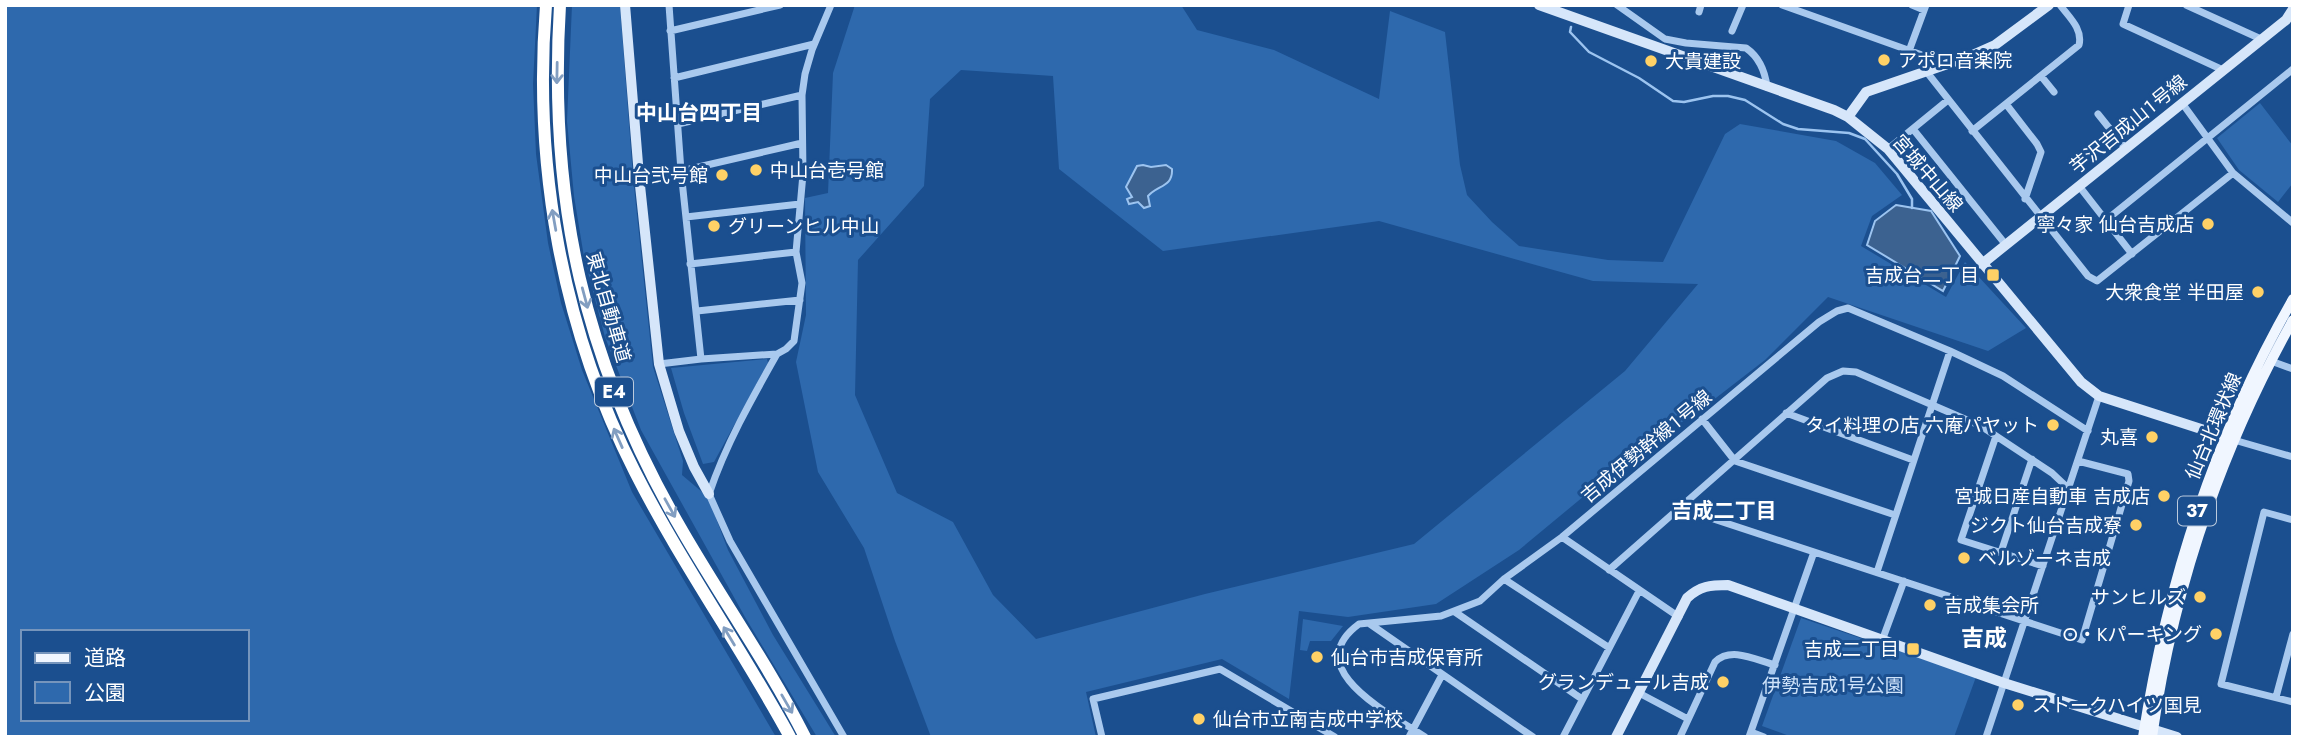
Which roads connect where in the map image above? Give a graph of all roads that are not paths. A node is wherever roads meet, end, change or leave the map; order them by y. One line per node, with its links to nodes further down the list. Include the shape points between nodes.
1 (546, 5): 114 (highway, 東北自動車道 / E4, one-way to 1, via 652,506 619,440 589,363 563,270 548,183 543,96)
2 (560, 5): 115 (highway, 東北自動車道 / E4, one-way to 115, via 557,100 562,182 578,272 602,359 633,436 670,508)
3 (625, 5): 46 (street)
4 (669, 5): 19 (street)
5 (780, 5): 19 (street)
6 (831, 5): 22 (street)
7 (1539, 5): 29 (street, 宮城中山線)
8 (1617, 5): 29 (street, via 1665,39 1746,48 1762,66)
9 (1743, 5): 20 (street)
10 (1782, 5): 23 (street)
11 (1912, 5): 16 (street)
12 (2049, 5): 24 (street, via 1995,45)
13 (2060, 5): 27 (street, via 2081,37 2079,44)
14 (2129, 5): 26 (street, via 2123,24)
15 (2186, 5): 21 (street)
16 (1925, 8): 23 (street)
17 (2293, 9): 18 (street, 芋沢吉成山１号線)
18 (2289, 22): 21 (street, 芋沢吉成山１号線)
19 (670, 31): 28 (street)
20 (1732, 31)
21 (2261, 39): 26 (street, 芋沢吉成山１号線)
22 (814, 44): 28 (street); 31 (street)
23 (1909, 51): 24 (street, via 1922,55)
24 (1932, 69): 32 (street); 36 (street, via 1866,92)
25 (2293, 69): 40 (street)
26 (2223, 70): 33 (street, 芋沢吉成山１号線)
27 (2041, 76): 30 (street); 34 (street)
28 (674, 78): 37 (street)
29 (1768, 87): 36 (street, 宮城中山線)
30 (2054, 92)
31 (802, 95): 37 (street); 41 (street)
32 (1948, 100): 38 (street); 39 (street)
33 (2182, 103): 40 (street); 43 (street, 芋沢吉成山１号線)
34 (2006, 104): 39 (street); 48 (street, via 2041,152)
35 (2098, 114): 43 (street)
36 (1848, 117): 42 (street, 宮城中山線)
37 (678, 124): 44 (street)
38 (1913, 129): 42 (street); 54 (street)
39 (1972, 131): 48 (street)
40 (2208, 138): 45 (street); 52 (street)
41 (802, 143): 44 (street); 49 (street)
42 (1888, 149): 58 (street, 宮城中山線)
43 (2126, 149): 47 (street, 芋沢吉成山１号線)
44 (681, 171): 46 (street); 50 (street)
45 (2233, 173): 53 (street); 56 (street)
46 (639, 176): 67 (street)
47 (2079, 186): 51 (street, 芋沢吉成山１号線); 52 (street)
48 (2025, 199): 51 (street)
49 (800, 204): 50 (street); 55 (street)
50 (686, 217): 57 (street)
51 (2040, 218): 54 (street, 芋沢吉成山１号線); 56 (street, via 2097,281)
52 (2105, 221): 56 (street)
53 (2293, 223)
54 (2006, 245): 58 (street, 芋沢吉成山１号線)
55 (796, 252): 57 (street); 60 (street)
56 (2132, 254)
57 (690, 264): 61 (street)
58 (1982, 264): 69 (street, 宮城中山線, via 2081,382)
59 (2293, 299): 75 (main road, 仙台北環状線 / 37)
60 (800, 300): 61 (street); 64 (street, via 793,341)
61 (697, 311): 65 (street)
62 (2293, 320): 66 (main road, 仙台北環状線 / 37)
63 (1950, 351): 70 (street); 72 (street, 吉成伊勢幹線１号線, via 1848,309 1837,311); 73 (street, 吉成伊勢幹線１号線, via 2003,376)
64 (777, 354): 65 (street); 82 (street, via 723,454)
65 (701, 359): 67 (street)
66 (2271, 361): 68 (street); 75 (main road, 仙台北環状線 / 37)
67 (659, 364): 82 (street, via 679,431)
68 (2293, 369)
69 (2099, 396): 73 (street); 75 (street, 宮城中山線)
70 (1932, 405): 71 (street, via 1856,372 1843,371 1830,375); 74 (street); 78 (street)
71 (1786, 413): 78 (street); 79 (street)
72 (1702, 419): 79 (street); 86 (street, 吉成伊勢幹線１号線)
73 (2088, 431): 80 (street)
74 (1996, 436): 77 (street); 88 (street, via 1961,540)
75 (2229, 438): 76 (street); 112 (main road, 仙台北環状線 / 37, via 2184,581)
76 (2293, 457)
77 (2032, 459): 81 (street); 88 (street)
78 (1913, 460): 84 (street)
79 (1735, 461): 83 (street); 84 (street)
80 (2078, 461): 81 (street); 98 (street, via 2128,474 2129,481 2082,640)
81 (2069, 489): 89 (street)
82 (709, 494): 116 (street, via 730,541)
83 (1680, 508): 87 (street); 90 (street)
84 (1895, 515): 91 (street)
85 (2293, 520): 107 (street, via 2264,512 2221,684)
86 (1562, 537): 90 (street); 92 (street, 吉成伊勢幹線１号線)
87 (1814, 552): 91 (street); 95 (street)
88 (2001, 552): 89 (street)
89 (2043, 566): 98 (street)
90 (1609, 570): 94 (street)
91 (1877, 572): 93 (street)
92 (1504, 579): 96 (street, 吉成伊勢幹線１号線, via 1480,601); 102 (street)
93 (1905, 581): 98 (street); 101 (street)
94 (1639, 591): 97 (street); 102 (street)
95 (1794, 609): 97 (street, via 1728,585 1710,584 1687,598); 101 (street); 103 (street)
96 (1455, 612): 99 (street, 吉成伊勢幹線１号線); 108 (street)
97 (1679, 617): 106 (street)
98 (2025, 621): 105 (street)
99 (1370, 624): 104 (street); 111 (street, 吉成伊勢幹線１号線, via 1359,624 1339,645 1344,674 1352,686)
100 (2293, 634): 107 (street)
101 (1882, 638): 105 (street)
102 (1608, 647): 108 (street)
103 (1774, 665): 110 (street, via 1732,653 1722,656); 113 (street)
104 (1442, 675): 111 (street); 121 (street)
105 (2004, 683): 112 (street); 126 (street)
106 (1639, 693): 110 (street); 123 (street)
107 (2276, 697): 109 (street)
108 (1582, 699): 122 (street)
109 (2293, 702)
110 (1688, 719): 124 (street)
111 (1414, 729): 119 (street); 120 (street, 吉成伊勢幹線１号線)
112 (2148, 733): 127 (street)
113 (1750, 734): 125 (street)
114 (790, 737)
115 (805, 737)
116 (844, 737)
117 (1102, 737): 118 (street, via 1093,699 1220,669)
118 (1335, 737)
119 (1409, 737)
120 (1425, 737)
121 (1533, 737)
122 (1563, 737)
123 (1616, 737)
124 (1680, 737)
125 (1764, 737)
126 (1986, 737)
127 (2177, 737)

